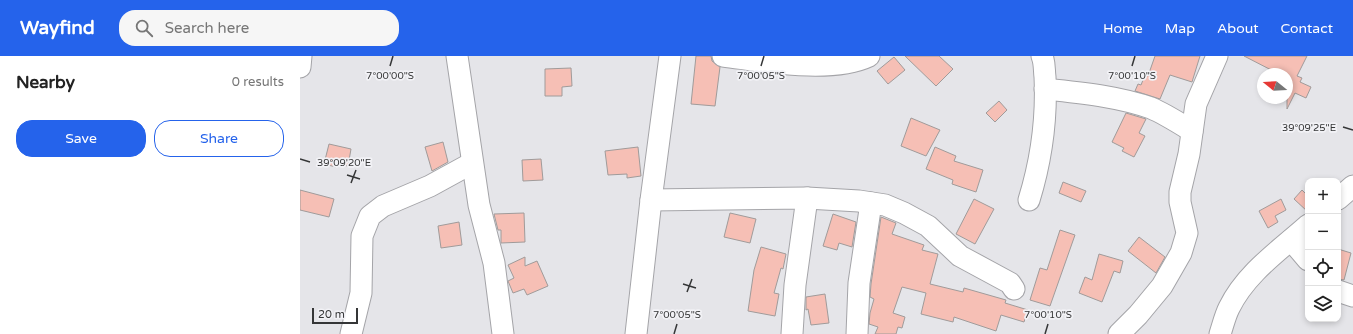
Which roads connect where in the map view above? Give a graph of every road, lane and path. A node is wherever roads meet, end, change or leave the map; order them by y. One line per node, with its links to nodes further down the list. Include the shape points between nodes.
1 (301, 56): 9 (street)
2 (457, 56): 12 (street)
3 (670, 56): 16 (street)
4 (723, 56): 5 (street)
5 (727, 56): 6 (street, via 787,64 830,64 860,60)
6 (869, 56)
7 (1042, 56): 10 (street)
8 (1218, 56): 11 (street, via 1196,104)
9 (300, 67)
10 (1045, 89): 11 (street, via 1132,102 1153,109); 17 (street, via 1043,129 1036,176)
11 (1192, 131): 30 (street, via 1180,192 1187,233 1181,253 1162,286)
12 (472, 163): 25 (street, via 430,186 382,206 370,216 362,236 361,292); 26 (street, via 479,205 494,263)
13 (1353, 186): 14 (street)
14 (1341, 196)
15 (807, 198): 16 (street); 18 (street); 28 (street, via 794,285)
16 (650, 200): 27 (street)
17 (1029, 200)
18 (871, 203): 22 (street, via 885,205 928,226 960,256 1010,283); 29 (street, via 859,283)
19 (1305, 228): 20 (street)
20 (1291, 240): 21 (street); 31 (street, via 1257,270 1241,289 1229,308)
21 (1305, 256)
22 (1014, 289)
23 (1341, 292): 24 (street)
24 (1353, 296)
25 (351, 334)
26 (503, 334)
27 (636, 334)
28 (792, 334)
29 (857, 334)
30 (1119, 334)
31 (1220, 334)

